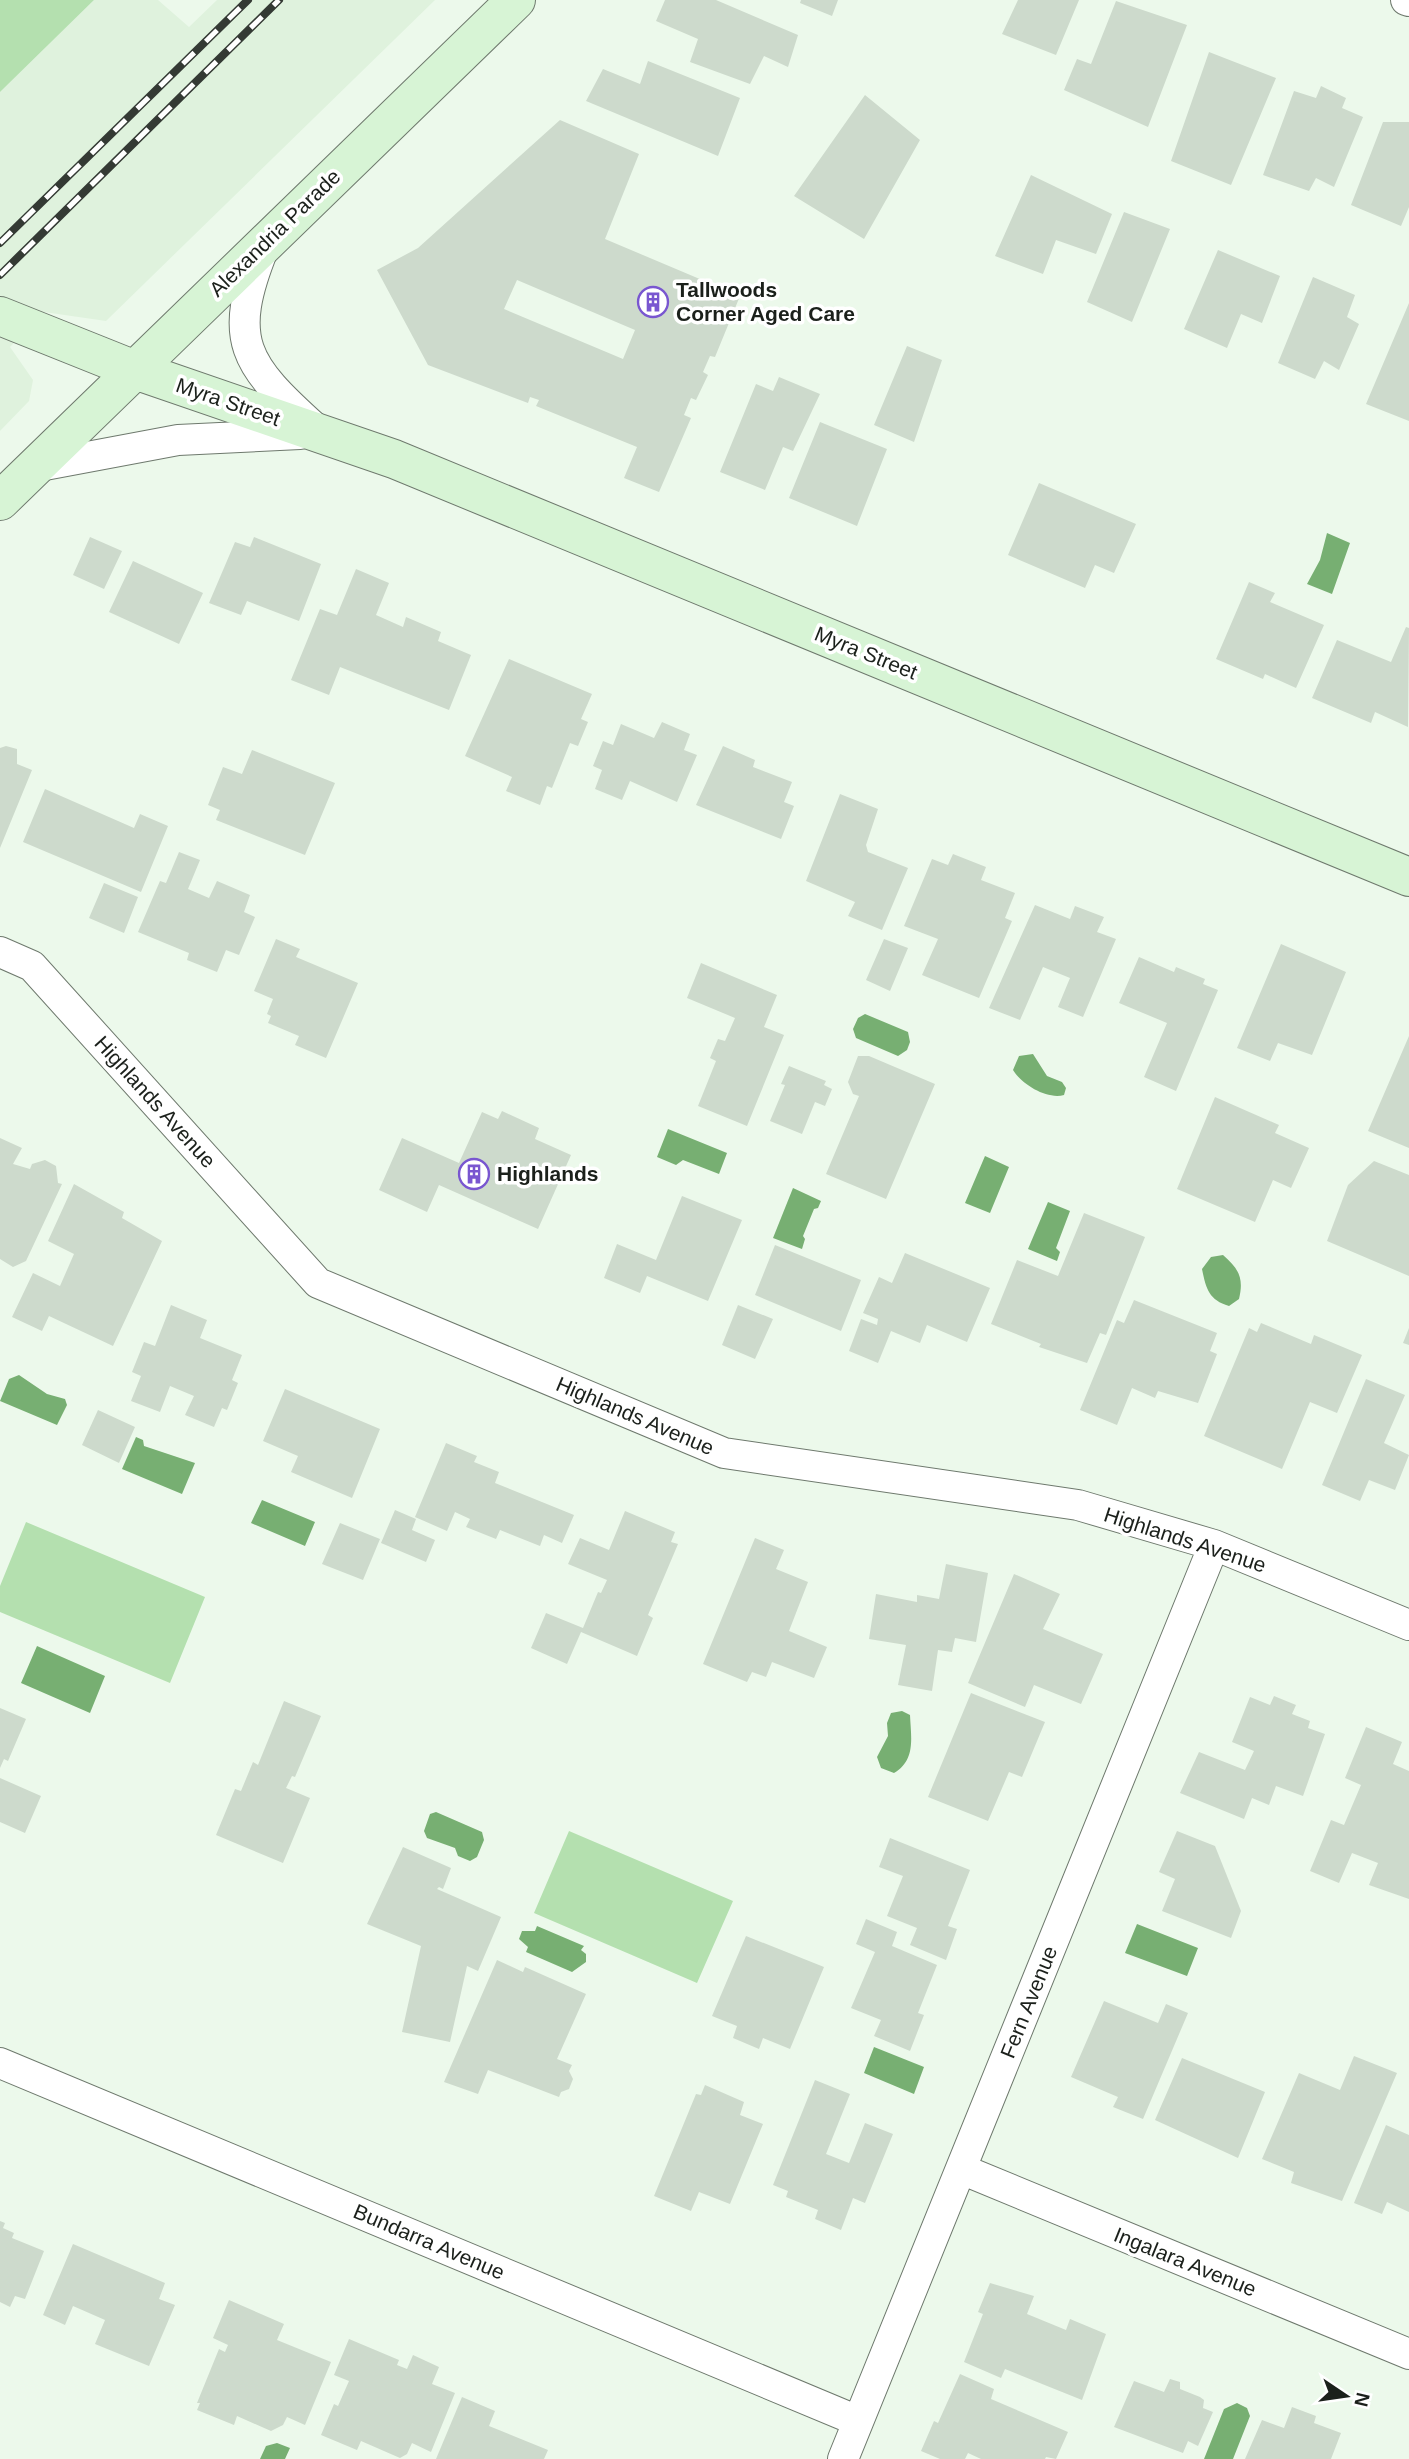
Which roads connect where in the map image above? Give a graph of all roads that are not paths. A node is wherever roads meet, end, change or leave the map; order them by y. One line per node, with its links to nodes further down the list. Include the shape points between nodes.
1 (516, 0): 2 (main road, Alexandria Parade)
2 (267, 240): 4 (main road, Alexandria Parade); 5 (street, Myra Street, via 246,298 242,324 248,352 287,403)
3 (14, 323): 4 (main road, Myra Street)
4 (135, 370): 5 (main road, Myra Street); 6 (main road, Alexandria Parade)
5 (322, 434): 6 (street, via 178,440); 8 (main road, Myra Street, via 407,464)
6 (34, 467): 7 (main road, Alexandria Parade)
7 (0, 501)
8 (1409, 877)
9 (0, 951): 10 (street, Highlands Avenue, via 32,966 318,1283 724,1453 1078,1505)
10 (1214, 1545): 11 (street, Highlands Avenue); 13 (street, Fern Avenue)
11 (1409, 1625)
12 (0, 2063): 15 (street, Bundarra Avenue)
13 (961, 2169): 14 (street, Ingalara Avenue); 15 (street, Fern Avenue)
14 (1409, 2354)
15 (858, 2421): 16 (street, Fern Avenue)
16 (843, 2459)

